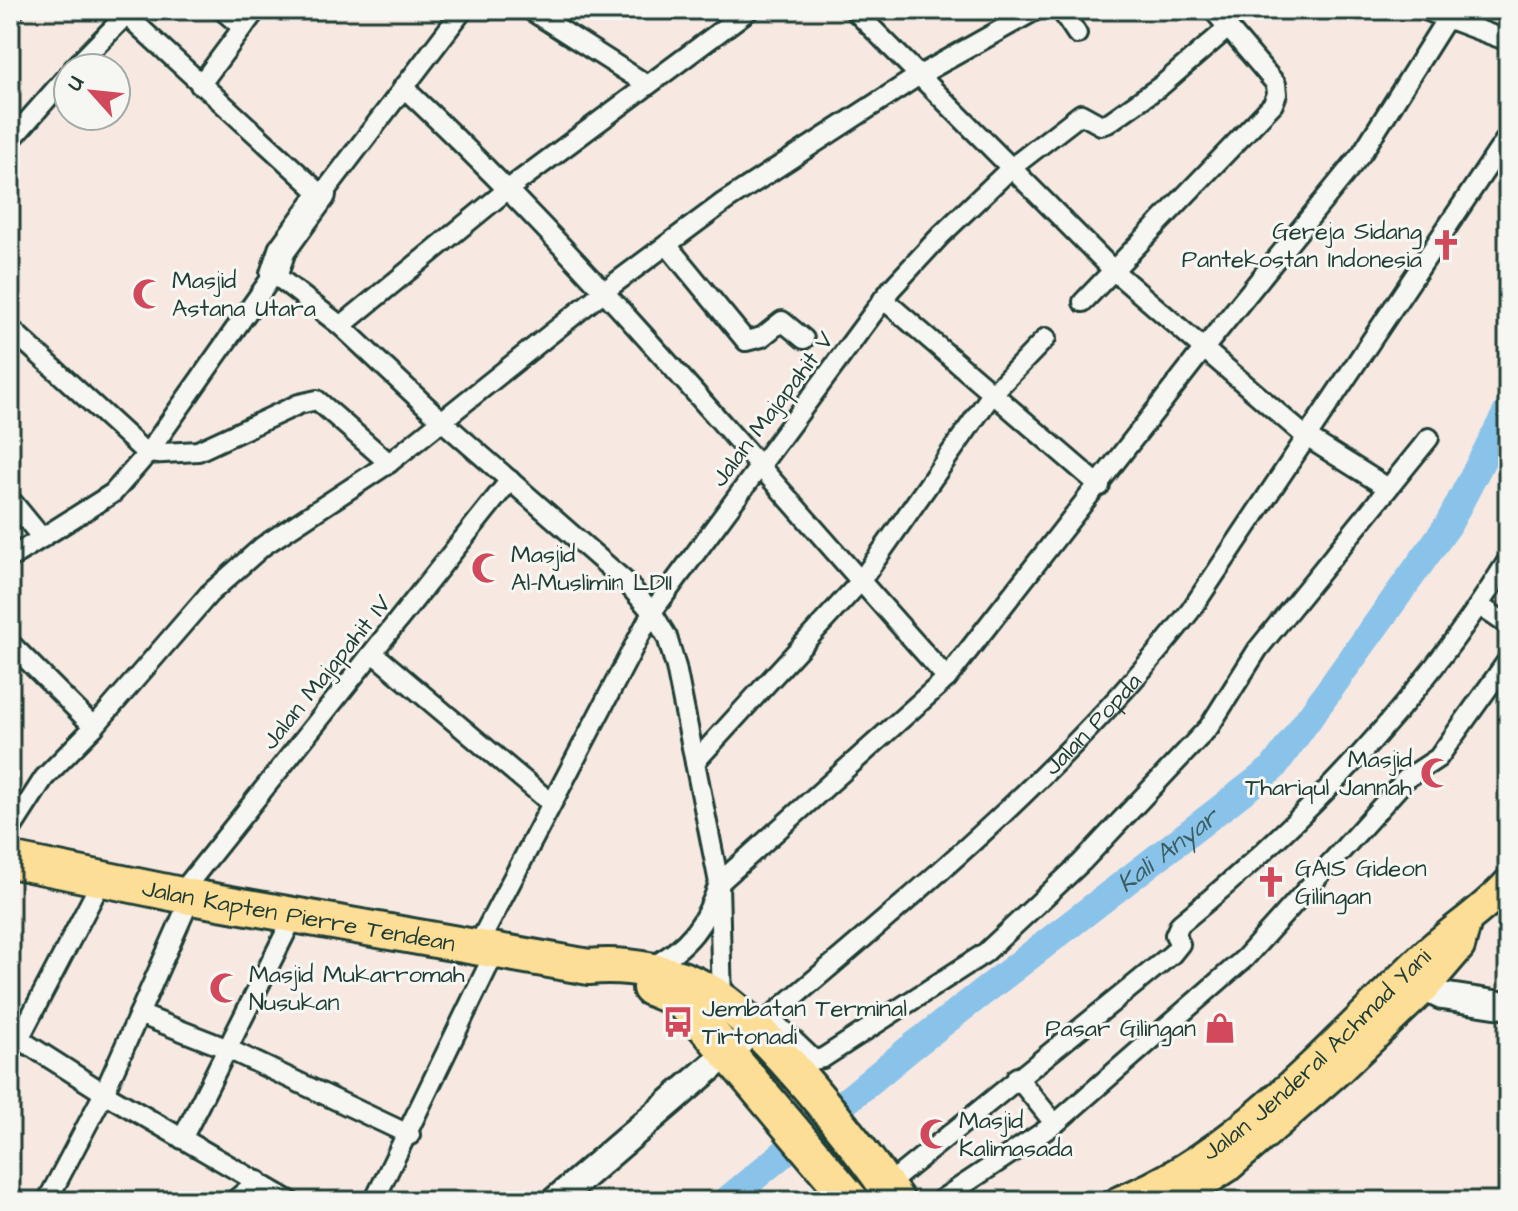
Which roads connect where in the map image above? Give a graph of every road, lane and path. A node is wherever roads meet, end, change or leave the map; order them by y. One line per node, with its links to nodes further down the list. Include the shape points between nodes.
1 (222, 10): 13 (street)
2 (256, 10): 13 (street)
3 (463, 10): 21 (street)
4 (530, 10): 19 (street)
5 (749, 10): 19 (street)
6 (854, 10): 18 (street)
7 (1036, 10): 18 (street)
8 (1061, 10): 15 (street)
9 (1213, 10): 14 (street)
10 (1425, 10): 12 (street)
11 (123, 12): 17 (street); 20 (street)
12 (1457, 17): 16 (street); 38 (street, via 1357,159)
13 (243, 28): 20 (street)
14 (1228, 28): 25 (street, Jalan Majapahit V, via 1108,123 1101,125 1081,114); 29 (street, via 1276,84 1273,104)
15 (1077, 34)
16 (1508, 41)
17 (88, 52)
18 (918, 76): 25 (street); 28 (street)
19 (646, 84): 26 (street)
20 (200, 85): 27 (street)
21 (403, 87): 26 (street); 27 (street)
22 (52, 93): 24 (street)
23 (1508, 136): 41 (street, Jalan Popda)
24 (10, 141)
25 (1011, 168): 29 (street); 32 (street, Jalan Majapahit V)
26 (507, 190): 31 (street); 34 (street)
27 (322, 195): 30 (main road, via 282,250)
28 (667, 245): 31 (street); 37 (street, via 746,341 762,337 782,321)
29 (1115, 272): 33 (street); 38 (street)
30 (274, 274): 34 (street); 43 (street)
31 (603, 292): 40 (street); 45 (street)
32 (883, 299): 39 (street); 45 (street, Jalan Majapahit V)
33 (1083, 302)
34 (341, 326): 40 (street)
35 (10, 328): 43 (street)
36 (1046, 338): 39 (street)
37 (804, 339)
38 (1205, 347): 41 (street); 47 (street)
39 (992, 394): 47 (street); 53 (street)
40 (442, 421): 44 (street); 46 (street)
41 (1305, 436): 48 (street); 76 (street, Jalan Popda, via 1191,610 1109,708 1011,807)
42 (1429, 438): 48 (street)
43 (147, 454): 44 (street, via 198,451 317,400); 50 (street, via 113,493)
44 (389, 463): 61 (street, via 234,571)
45 (759, 467): 53 (street); 55 (street, Jalan Majapahit V)
46 (510, 480): 55 (street, via 625,581); 58 (street, Jalan Majapahit IV)
47 (1100, 486): 60 (street)
48 (1388, 488): 76 (street, via 1258,649 1185,755 985,953 823,1058 806,1056)
49 (10, 499): 50 (street)
50 (42, 538): 51 (street)
51 (10, 558)
52 (1508, 560): 54 (street)
53 (860, 582): 60 (street); 62 (street)
54 (1480, 606): 56 (street); 81 (street, via 1339,777 1240,875 1180,924 1175,935 1181,943 1172,954)
55 (652, 612): 62 (street, via 676,667); 63 (street, Jalan Majapahit V)
56 (1508, 625)
57 (10, 644): 61 (street)
58 (373, 653): 63 (street); 69 (street, Jalan Majapahit IV)
59 (1508, 660): 83 (street, via 1438,758 1406,779 1257,946)
60 (947, 678): 67 (street)
61 (94, 727): 64 (street, via 44,778)
62 (695, 762): 67 (street)
63 (551, 803): 71 (street, Jalan Majapahit V)
64 (10, 831)
65 (10, 860): 66 (highway, Jalan Kapten Pierre Tendean)
66 (103, 878): 69 (highway, Jalan Kapten Pierre Tendean); 78 (street)
67 (719, 883): 72 (street, via 708,917 686,944); 77 (street)
68 (1508, 883): 73 (main road, Jalan Jenderal Achmad Yani, via 1466,924 1445,936)
69 (186, 896): 70 (highway, Jalan Kapten Pierre Tendean); 75 (street, Jalan Majapahit IV)
70 (295, 914): 71 (highway, Jalan Kapten Pierre Tendean); 79 (street)
71 (488, 947): 72 (highway, Jalan Kapten Pierre Tendean, via 589,967 606,977); 84 (street, Jalan Majapahit V)
72 (640, 977): 77 (highway, Jalan Kapten Pierre Tendean)
73 (1413, 983): 74 (main road, via 1458,999); 95 (main road, Jalan Jenderal Achmad Yani, via 1170,1176); 96 (main road, Jalan Jenderal Achmad Yani, via 1238,1160)
74 (1508, 1006)
75 (139, 1014): 79 (street); 82 (street, Jalan Majapahit IV)
76 (762, 1024): 77 (highway, Jalan Kapten Pierre Tendean); 87 (highway, Jalan Kapten Pierre Tendean)
77 (720, 1027): 88 (highway, Jalan Kapten Pierre Tendean, via 773,1104); 93 (main road)
78 (15, 1036): 80 (street); 82 (street)
79 (228, 1049): 84 (street); 85 (street)
80 (10, 1056)
81 (1017, 1077): 83 (street); 87 (street)
82 (104, 1093): 85 (street); 89 (street, Jalan Majapahit IV)
83 (1055, 1124): 94 (street)
84 (410, 1135): 92 (street, Jalan Majapahit V)
85 (182, 1139): 86 (street)
86 (258, 1181): 90 (street); 91 (street)
87 (888, 1188)
88 (851, 1199)
89 (47, 1201)
90 (234, 1201)
91 (290, 1201)
92 (374, 1201)
93 (555, 1201)
94 (939, 1201)
95 (1119, 1201)
96 (1175, 1201)

